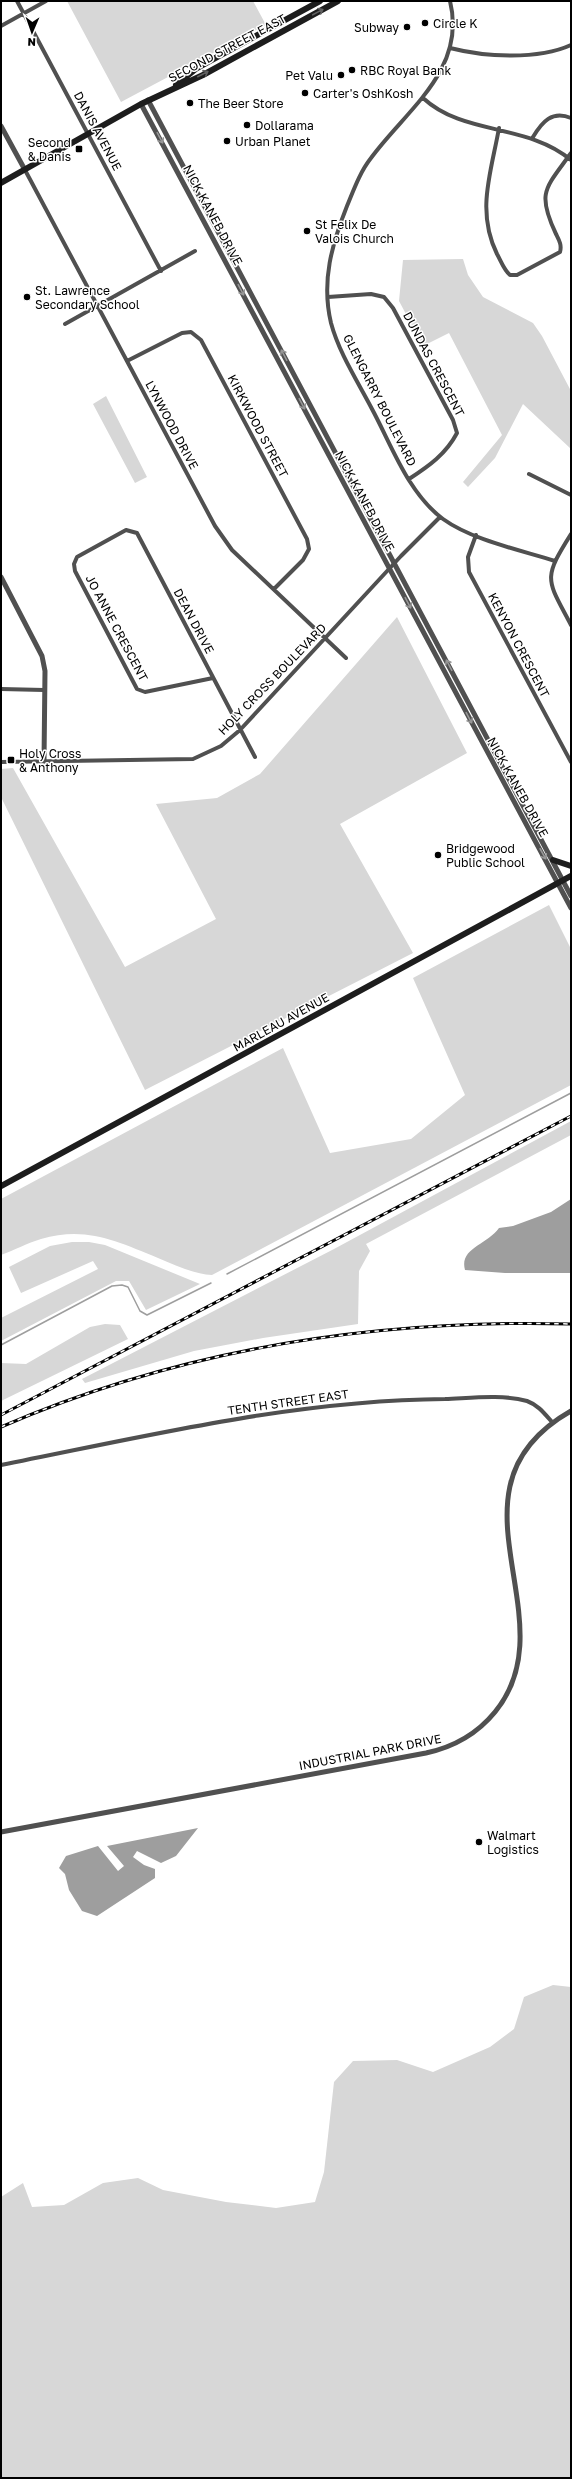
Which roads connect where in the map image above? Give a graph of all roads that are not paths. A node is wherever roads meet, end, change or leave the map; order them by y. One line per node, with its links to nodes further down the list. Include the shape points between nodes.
1 (17, 1): 6 (street, DANIS AVENUE)
2 (46, 1): 6 (street)
3 (320, 1): 10 (main road, SECOND STREET EAST, via 197,68)
4 (338, 1): 10 (main road, SECOND STREET EAST, one-way to 4)
5 (450, 1): 9 (street, GLENGARRY BOULEVARD, via 453,20)
6 (24, 13): 7 (street); 17 (street, DANIS AVENUE)
7 (1, 26)
8 (571, 45): 9 (street, via 528,55 502,55)
9 (450, 48): 11 (street, GLENGARRY BOULEVARD, via 439,75)
10 (168, 91): 12 (main road, SECOND STREET EAST)
11 (423, 98): 16 (street, via 452,118); 25 (street, GLENGARRY BOULEVARD, via 380,147 358,179 331,251 327,275)
12 (148, 100): 13 (main road, SECOND STREET EAST); 37 (street, NICK KANEB DRIVE, one-way to 12)
13 (141, 104): 17 (main road, SECOND STREET EAST); 38 (street, NICK KANEB DRIVE, one-way to 38)
14 (571, 118): 18 (street, via 562,114 549,117)
15 (1, 126): 21 (street)
16 (499, 128): 18 (street); 20 (street, via 486,195 485,216 491,241 510,275 517,275 560,252 561,244 546,214 544,200 547,188)
17 (87, 134): 21 (main road, SECOND STREET EAST); 24 (street, DANIS AVENUE)
18 (533, 138): 20 (street)
19 (571, 153): 20 (street)
20 (570, 159)
21 (25, 170): 22 (main road, SECOND STREET EAST); 26 (street, LYNWOOD DRIVE)
22 (1, 183)
23 (195, 251): 24 (street)
24 (161, 271): 26 (street)
25 (328, 297): 30 (street, GLENGARRY BOULEVARD, via 331,322 341,350); 30 (street, DUNDAS CRESCENT, via 371,294 384,297 393,308 453,420 457,433 452,444 434,463)
26 (97, 306): 27 (street); 28 (street, LYNWOOD DRIVE)
27 (65, 324)
28 (127, 361): 40 (street, LYNWOOD DRIVE, via 215,526 232,550); 40 (street, KIRKWOOD STREET, via 182,332 196,334 201,340 307,539 309,549 302,560)
29 (529, 474): 31 (street)
30 (409, 479): 32 (street, GLENGARRY BOULEVARD, via 422,499)
31 (571, 495)
32 (440, 517): 35 (street, GLENGARRY BOULEVARD); 37 (street, HOLY CROSS BOULEVARD)
33 (126, 530): 44 (street, DEAN DRIVE, via 132,530 137,534); 44 (street, JO ANNE CRESCENT, via 78,556 74,567 136,688 145,692)
34 (571, 534): 36 (street)
35 (476, 535): 36 (street, GLENGARRY BOULEVARD); 51 (street, KENYON CRESCENT, via 468,557 469,572)
36 (555, 561): 41 (street, via 550,575 550,585)
37 (395, 563): 38 (street, HOLY CROSS BOULEVARD); 52 (street, NICK KANEB DRIVE, one-way to 37)
38 (390, 569): 42 (street, HOLY CROSS BOULEVARD); 55 (street, NICK KANEB DRIVE, one-way to 55)
39 (1, 577): 46 (street, via 42,656)
40 (274, 589): 42 (street, LYNWOOD DRIVE)
41 (571, 625)
42 (325, 638): 43 (street, LYNWOOD DRIVE); 47 (street, HOLY CROSS BOULEVARD)
43 (346, 658)
44 (213, 678): 47 (street, DEAN DRIVE)
45 (1, 689): 46 (street)
46 (44, 690): 49 (street)
47 (240, 730): 48 (street, DEAN DRIVE); 49 (street, HOLY CROSS BOULEVARD, via 220,746 193,758)
48 (255, 757)
49 (44, 761): 50 (street, HOLY CROSS BOULEVARD)
50 (1, 762)
51 (571, 762)
52 (553, 860): 53 (main road); 55 (street, NICK KANEB DRIVE)
53 (571, 866)
54 (571, 876): 55 (main road, MARLEAU AVENUE)
55 (561, 882): 56 (street, NICK KANEB DRIVE); 57 (street, NICK KANEB DRIVE); 58 (main road, MARLEAU AVENUE)
56 (571, 896)
57 (571, 908)
58 (1, 1186)
59 (571, 1411): 60 (street)
60 (552, 1422): 61 (street, TENTH STREET EAST, via 535,1405 512,1399 351,1402 261,1414); 62 (street, INDUSTRIAL PARK DRIVE, via 536,1436 518,1463 506,1505 520,1635 517,1672 503,1703 474,1733 447,1748 432,1752)
61 (1, 1465)
62 (1, 1832)

